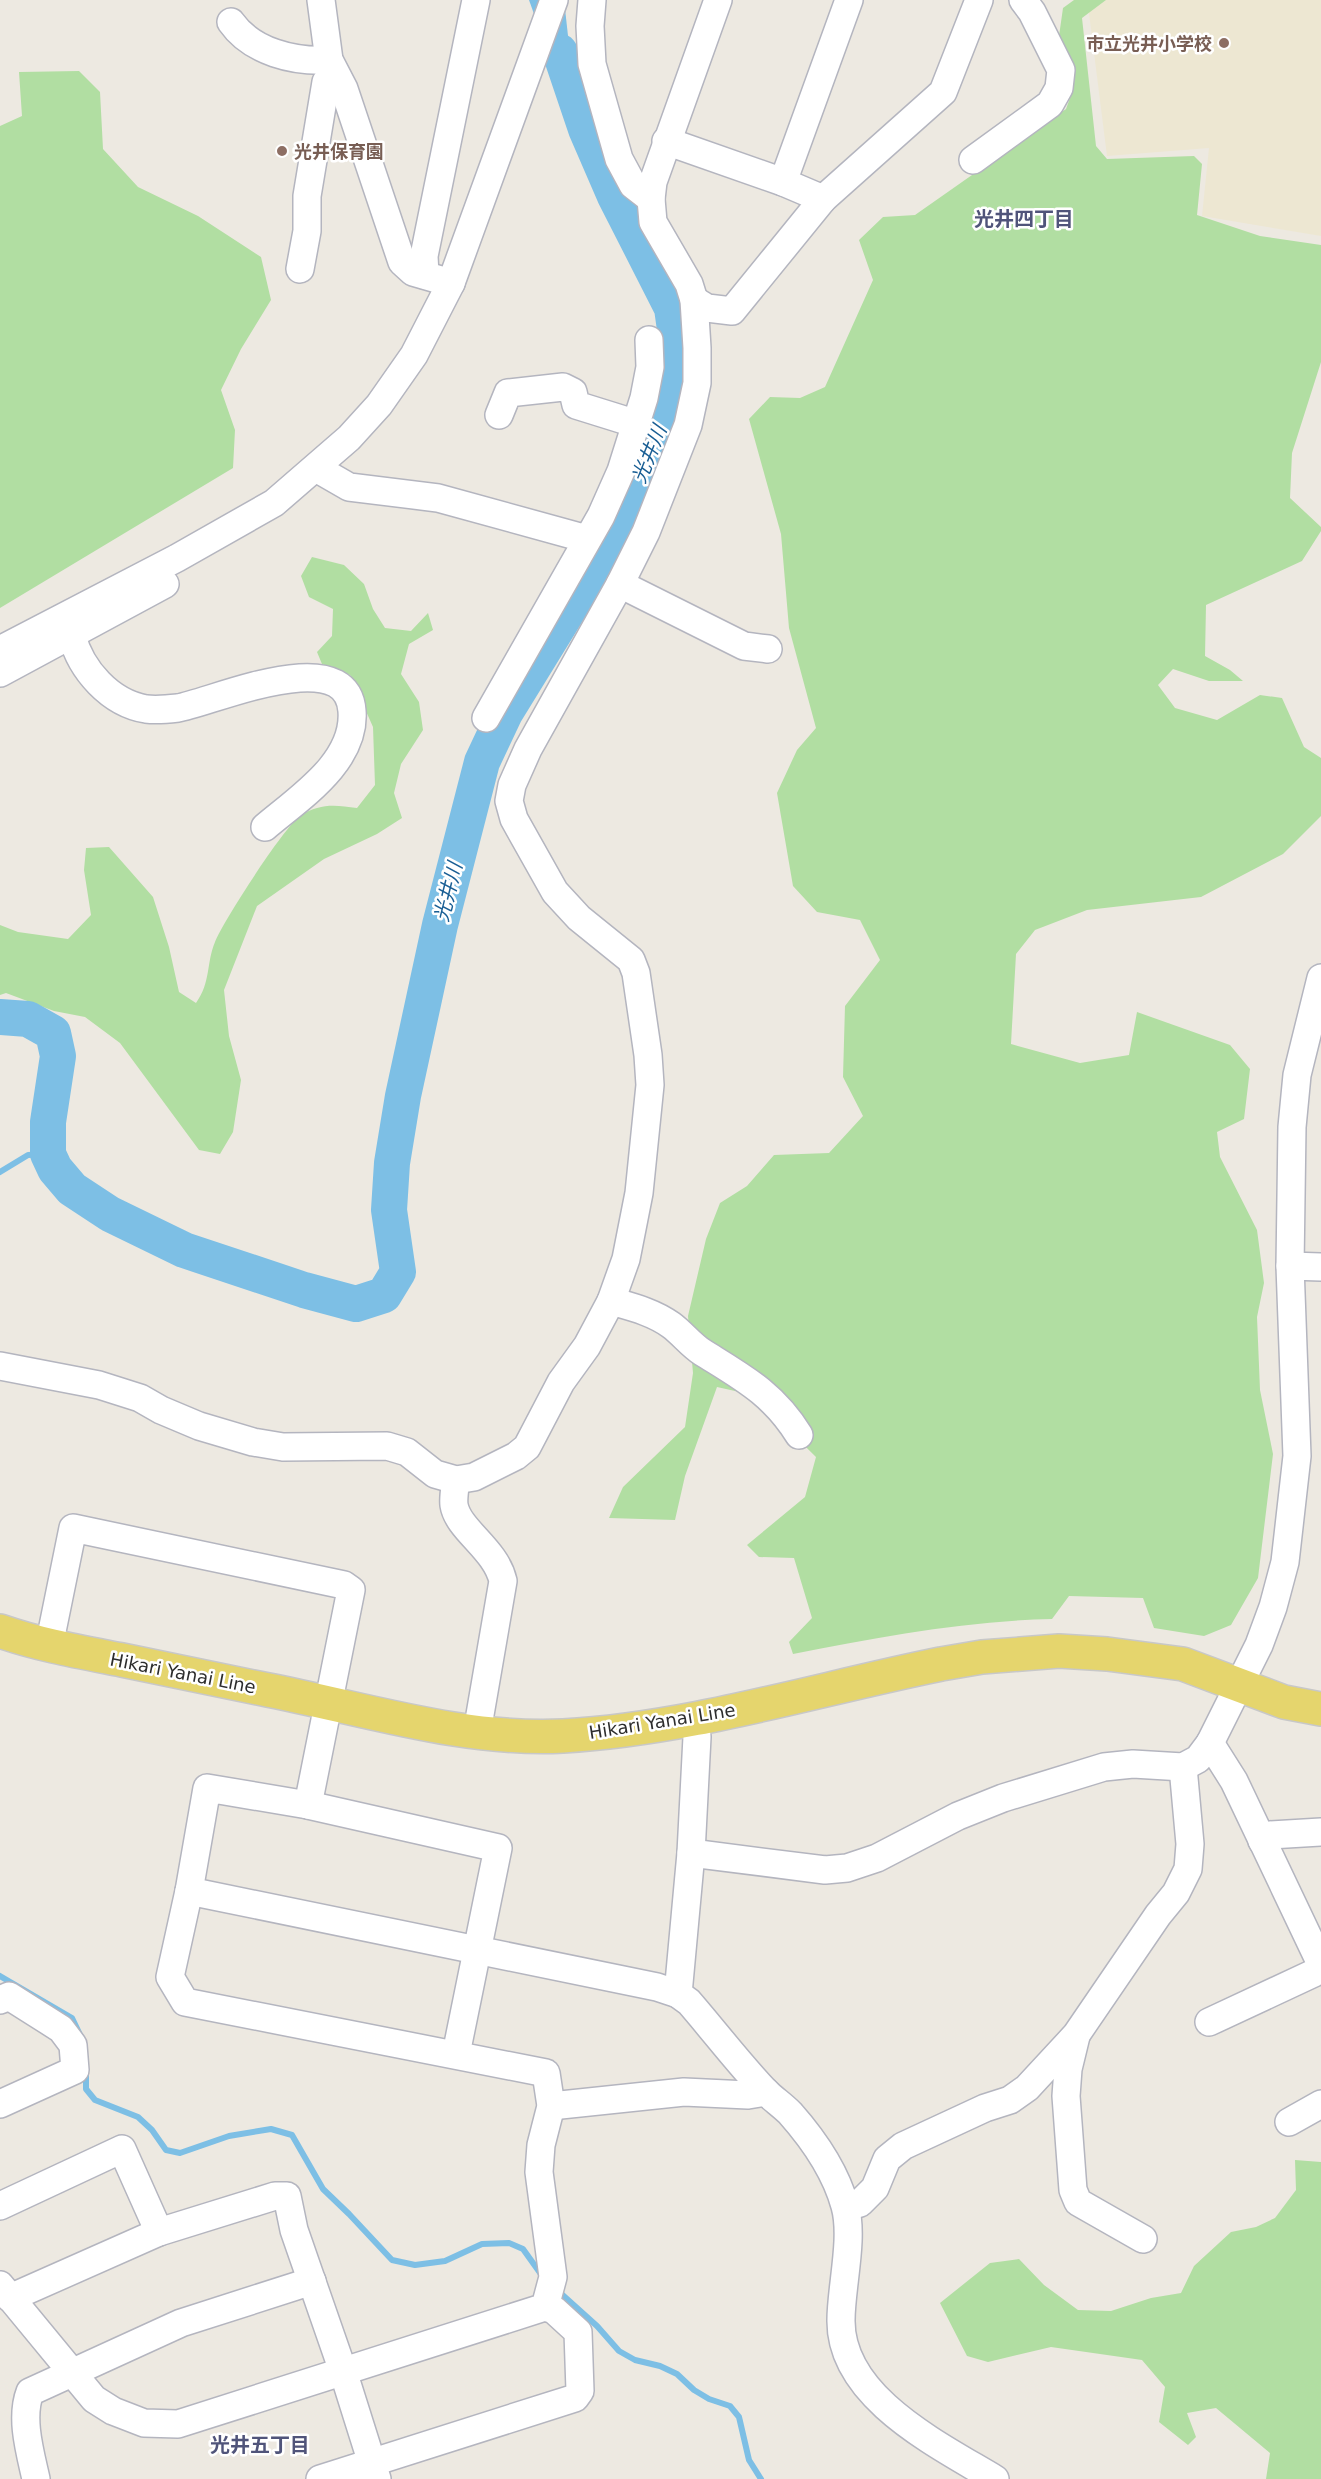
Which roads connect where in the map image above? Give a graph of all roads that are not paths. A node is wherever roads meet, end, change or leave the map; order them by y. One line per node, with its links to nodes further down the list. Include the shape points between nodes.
1 (321, 0): 10 (street)
2 (476, 0): 17 (street, via 424,256)
3 (554, 0): 18 (street)
4 (592, 0): 14 (street, via 592,64 619,159 633,185)
5 (718, 0): 11 (street)
6 (849, 0): 13 (street)
7 (979, 0): 15 (street, via 943,92)
8 (1034, 4): 12 (street, via 1061,70 1059,88 1050,104)
9 (231, 22): 10 (street, via 240,35 268,52)
10 (332, 67): 16 (street, via 326,82 307,196 307,231); 17 (street, via 344,89 402,262 413,272)
11 (666, 141): 13 (street); 14 (street, via 652,182)
12 (973, 160)
13 (783, 182): 15 (street)
14 (651, 199): 19 (street, via 654,222 689,284)
15 (823, 199): 19 (street, via 732,311 707,308)
16 (300, 269)
17 (425, 275): 18 (street)
18 (451, 283): 23 (street, via 414,355 379,405)
19 (693, 300): 26 (street, via 697,383 688,425 646,532)
20 (649, 340): 22 (street, via 650,366)
21 (500, 415): 22 (street, via 508,393 563,387 573,392 576,405)
22 (637, 424): 24 (street, via 621,471)
23 (316, 468): 24 (street, via 349,487 438,498); 25 (street, via 274,503)
24 (587, 539): 31 (street)
25 (177, 558): 27 (street, via 180,576); 29 (street)
26 (620, 584): 28 (street, via 744,646); 36 (street, via 528,749 509,801 514,819 555,892 579,918 631,960 636,973 650,1085 639,1193 626,1258)
27 (72, 636): 30 (street); 32 (street, via 93,676 117,699 146,709 177,708 261,683 302,677 328,680 342,689 352,704 353,721 337,760 317,783)
28 (768, 649)
29 (0, 650)
30 (0, 673)
31 (486, 718)
32 (265, 827)
33 (1321, 978): 34 (street, via 1297,1075 1291,1138)
34 (1290, 1266): 35 (street); 42 (street, via 1297,1455 1291,1523 1273,1607 1259,1645)
35 (1321, 1267)
36 (611, 1301): 38 (street, via 654,1314 701,1351 744,1377 770,1399); 39 (street, via 527,1447 474,1478)
37 (0, 1366): 39 (street, via 99,1385 140,1398 199,1426 253,1442 283,1447 387,1446 407,1452 435,1474)
38 (799, 1435)
39 (456, 1480): 46 (street, via 454,1507 470,1533 489,1552 500,1569 502,1581)
40 (0, 1630): 41 (main road, Hikari Yanai Line)
41 (49, 1646): 43 (main road, Hikari Yanai Line); 43 (street, via 73,1528 178,1548 344,1585 351,1590)
42 (1237, 1685): 44 (main road, Hikari Yanai Line, via 1284,1702); 45 (main road, Hikari Yanai Line, via 1183,1664 1059,1651 941,1664); 47 (street)
43 (327, 1702): 46 (main road, Hikari Yanai Line); 49 (street)
44 (1321, 1709)
45 (695, 1718): 46 (main road, Hikari Yanai Line, via 625,1731 561,1736); 52 (street)
46 (477, 1732)
47 (1210, 1743): 48 (street, via 1198,1760); 51 (street, via 1234,1781)
48 (1183, 1767): 52 (street, via 1104,1767 1002,1798 877,1858 847,1868 825,1869); 59 (street, via 1190,1844 1188,1869 1176,1893)
49 (308, 1804): 53 (street, via 207,1788); 54 (street, via 498,1848)
50 (1321, 1832): 51 (street, via 1270,1835)
51 (1262, 1841): 55 (street)
52 (691, 1853): 56 (street)
53 (189, 1891): 54 (street); 60 (street, via 170,1977 185,2002)
54 (479, 1949): 56 (street); 60 (street)
55 (1321, 1965): 58 (street, via 1314,1973)
56 (678, 1994): 61 (street)
57 (0, 2000): 62 (street, via 9,1996 62,2028 73,2045 75,2070)
58 (1209, 2022)
59 (1077, 2035): 67 (street, via 1027,2088 1010,2100 903,2146 888,2159 876,2188 860,2203); 69 (street, via 1066,2096 1073,2190 1078,2202)
60 (456, 2054): 64 (street, via 546,2073)
61 (766, 2092): 64 (street, via 684,2092); 67 (street, via 789,2112 816,2146)
62 (0, 2104)
63 (1321, 2104): 65 (street)
64 (551, 2106): 72 (street, via 539,2172)
65 (1289, 2122)
66 (0, 2206): 68 (street, via 122,2149)
67 (846, 2207): 78 (street, via 841,2321 846,2356 864,2385 901,2419)
68 (159, 2232): 70 (street, via 275,2196 288,2196 294,2230); 71 (street)
69 (1143, 2239)
70 (312, 2281): 73 (street); 74 (street, via 181,2323)
71 (5, 2292): 74 (street)
72 (549, 2292): 73 (street); 75 (street, via 554,2310 578,2332 580,2391 575,2398)
73 (343, 2371): 74 (street, via 178,2424 144,2423 113,2411 94,2399); 75 (street)
74 (72, 2372): 76 (street, via 30,2392 25,2405)
75 (375, 2470): 77 (street)
76 (36, 2479)
77 (320, 2479)
78 (994, 2479)

